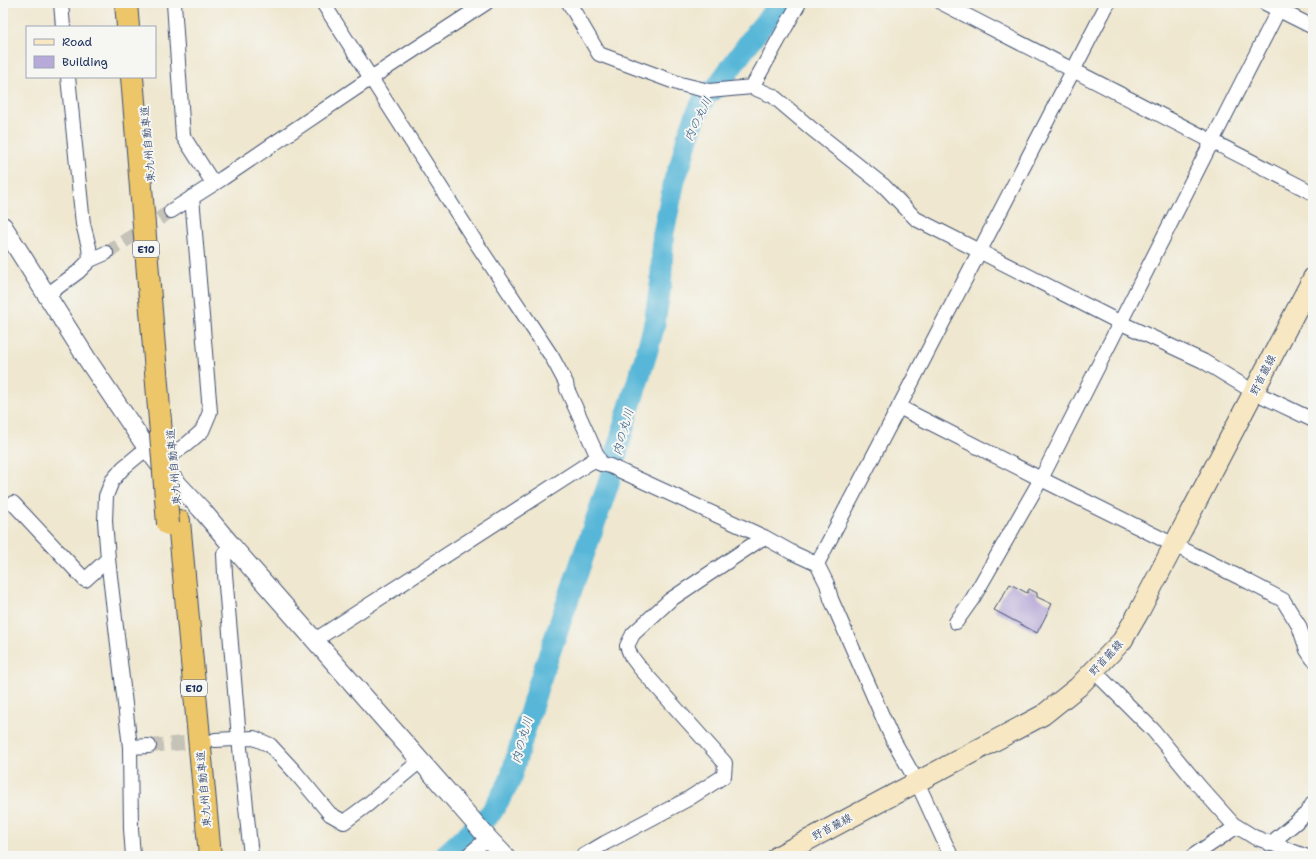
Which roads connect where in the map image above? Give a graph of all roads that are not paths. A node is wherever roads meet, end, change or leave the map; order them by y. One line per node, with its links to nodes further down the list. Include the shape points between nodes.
1 (61, 3): 13 (street)
2 (126, 3): 14 (highway)
3 (136, 3): 15 (highway)
4 (174, 3): 24 (street, via 183,136)
5 (324, 3): 21 (street)
6 (486, 3): 21 (street)
7 (569, 3): 22 (street, via 598,54 680,84 709,91)
8 (799, 3): 22 (street)
9 (942, 3): 17 (street)
10 (1108, 3): 17 (street)
11 (1265, 3): 12 (street)
12 (1280, 6): 16 (street); 23 (street)
13 (63, 26)
14 (128, 26)
15 (138, 26)
16 (1313, 27)
17 (1074, 70): 23 (street); 29 (street)
18 (68, 78): 31 (street, via 83,224)
19 (132, 78): 37 (highway, 東九州自動車道 / E10)
20 (142, 78): 37 (highway, 東九州自動車道 / E10)
21 (371, 78): 24 (street); 41 (street, via 552,357)
22 (752, 88): 29 (street, via 773,96 884,186 916,219)
23 (1211, 141): 25 (street); 34 (street)
24 (213, 183): 26 (street)
25 (1313, 192)
26 (192, 197): 27 (street); 40 (street, via 210,412 202,431)
27 (171, 210)
28 (3, 226): 33 (street)
29 (979, 251): 34 (street); 36 (street)
30 (106, 253): 31 (street)
31 (90, 260): 33 (street)
32 (1313, 278): 35 (main road, 野首麓線)
33 (47, 295): 39 (street)
34 (1121, 322): 35 (street, via 1203,361); 42 (street)
35 (1254, 392): 38 (street); 46 (main road, 野首麓線)
36 (899, 407): 42 (street); 49 (street)
37 (165, 420): 44 (highway, 東九州自動車道 / E10)
38 (1313, 420)
39 (147, 448): 40 (street); 48 (street, via 123,468 112,481 106,496)
40 (159, 464): 47 (street)
41 (601, 464): 45 (street); 51 (street, via 592,462)
42 (1041, 479): 46 (street); 50 (street, via 973,598)
43 (13, 504): 48 (street, via 85,580)
44 (173, 522): 66 (highway, 東九州自動車道 / E10, via 175,622); 67 (highway, 東九州自動車道 / E10)
45 (764, 537): 49 (street); 71 (street, via 670,600 633,634 627,646 640,668 725,763 724,776 688,799)
46 (1174, 545): 52 (street, via 1283,600 1299,626 1307,650); 53 (main road, 野首麓線, via 1122,641)
47 (232, 546): 51 (street); 54 (street, via 224,554)
48 (108, 559): 57 (street)
49 (817, 564): 59 (street, via 891,736)
50 (956, 622)
51 (315, 640): 58 (street)
52 (1313, 659)
53 (1094, 671): 59 (main road, 野首麓線, via 1043,715); 61 (street, via 1153,730)
54 (239, 738): 55 (street); 58 (street, via 254,738 270,745 330,814 344,822); 68 (street)
55 (215, 740)
56 (149, 746): 57 (street)
57 (130, 747): 64 (street)
58 (420, 761): 62 (street)
59 (917, 782): 65 (main road, 野首麓線); 72 (street)
60 (1313, 803): 63 (street, via 1307,813)
61 (1236, 827): 63 (street); 73 (street)
62 (488, 838): 69 (street); 70 (street)
63 (1270, 844): 74 (street)
64 (132, 855)
65 (783, 855)
66 (196, 856)
67 (210, 856)
68 (251, 856)
69 (467, 856)
70 (505, 856)
71 (583, 856)
72 (951, 856)
73 (1193, 856)
74 (1305, 856)

